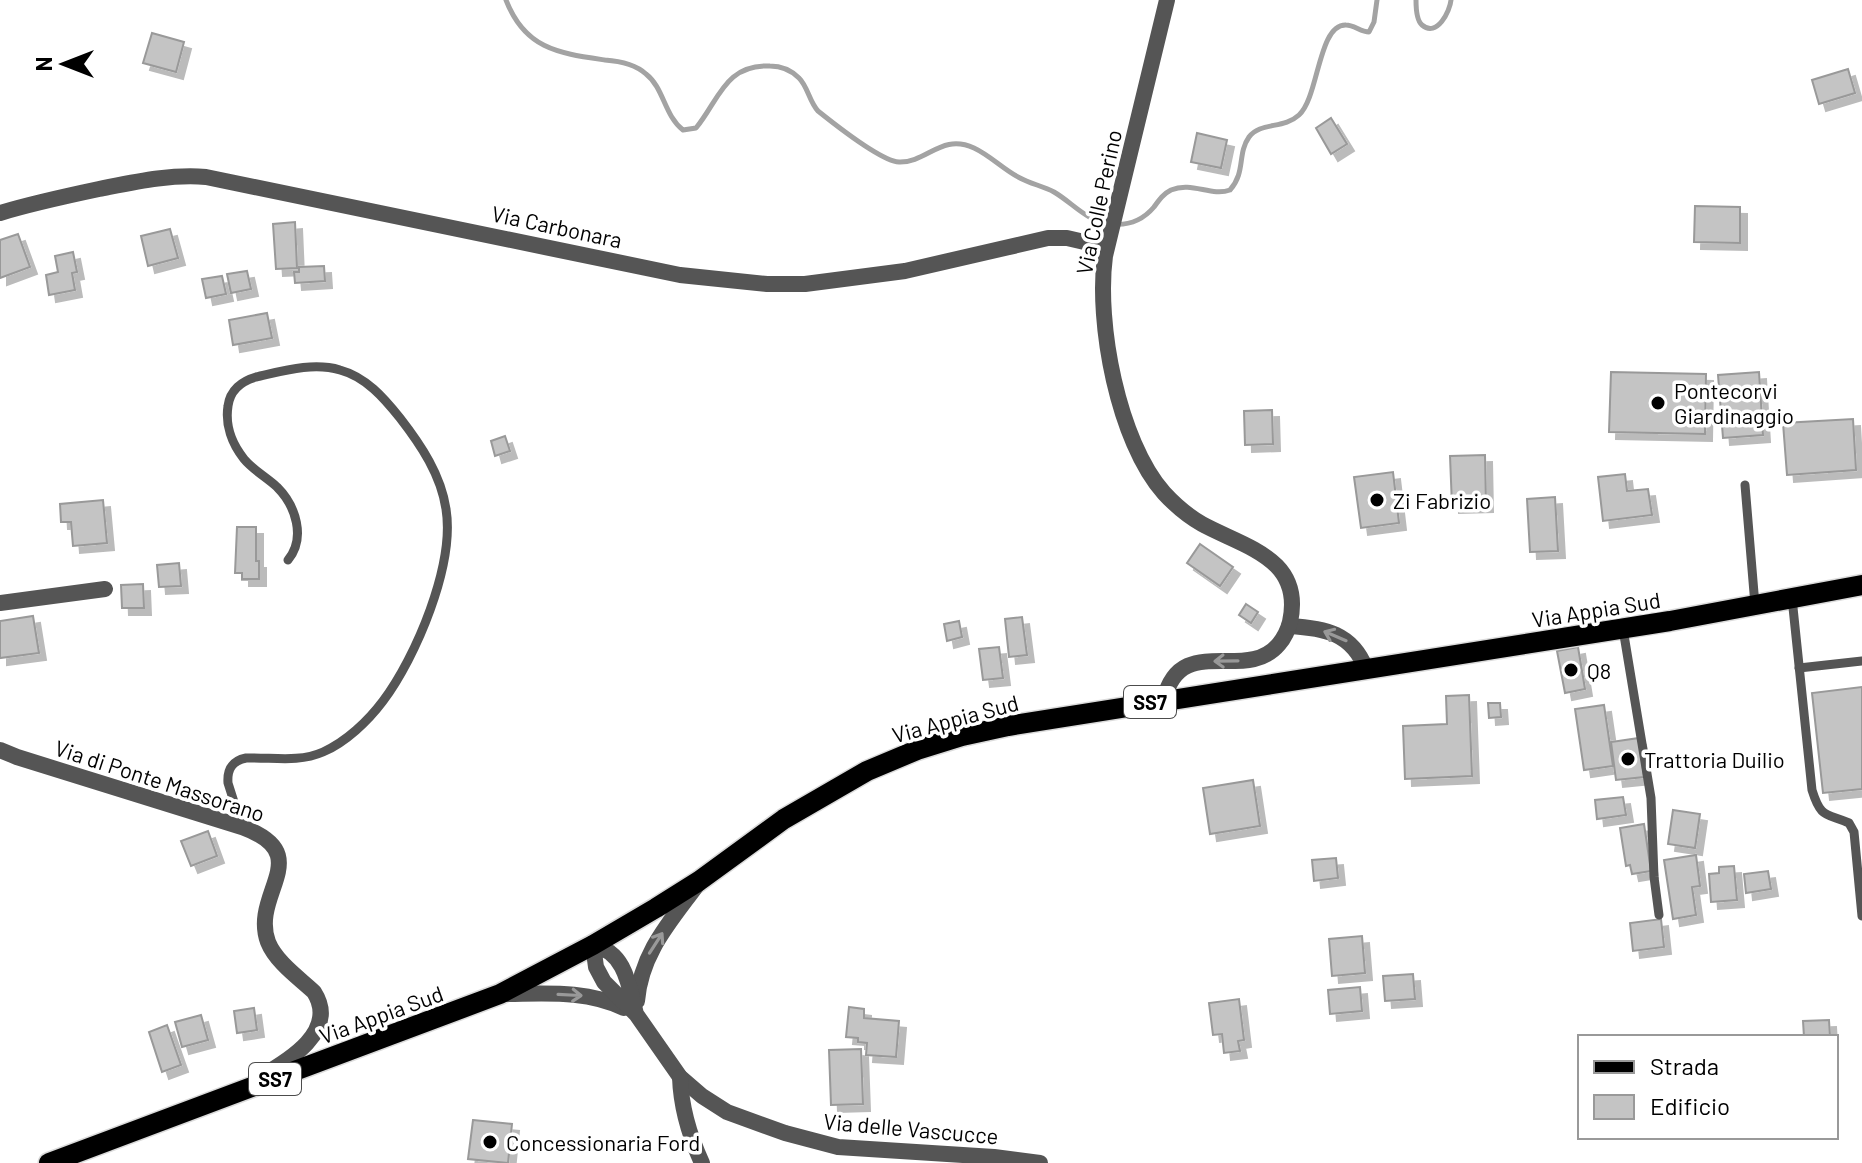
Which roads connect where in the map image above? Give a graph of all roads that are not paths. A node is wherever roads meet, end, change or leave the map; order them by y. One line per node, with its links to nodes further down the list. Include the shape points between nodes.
1 (1167, 0): 3 (street, Via Colle Perino)
2 (0, 213): 3 (street, Via Carbonara, via 144,180 206,177 680,275 776,284 905,271 1048,238)
3 (1107, 244): 11 (street, Via Colle Perino, via 1102,288 1109,347 1121,406 1142,461 1183,511 1273,561 1290,593)
4 (1745, 485): 10 (lane)
5 (288, 560): 18 (lane, via 298,534 292,507 240,454 230,434 228,403 237,386 256,377 312,367 343,370 385,400 438,477 448,520 442,571 404,668 385,699 356,729 314,755 246,758 231,766 228,783)
6 (1862, 585): 8 (main road, Via Appia Sud / SS7)
7 (105, 589): 9 (street)
8 (1792, 598): 10 (main road, Via Appia Sud / SS7); 14 (lane)
9 (0, 603)
10 (1755, 605): 12 (main road, Via Appia Sud / SS7)
11 (1289, 626): 15 (street, one-way to 11, via 1356,648 1340,637); 16 (street, one-way to 16, via 1265,656 1182,668)
12 (1623, 629): 15 (main road, Via Appia Sud / SS7); 20 (lane, via 1650,785)
13 (1862, 661): 14 (lane)
14 (1799, 668): 21 (lane, via 1812,790 1824,814 1844,821 1854,832)
15 (1366, 669): 16 (main road, Via Appia Sud / SS7)
16 (1164, 700): 19 (main road, Via Appia Sud / SS7, via 993,729 904,754 800,809)
17 (0, 750): 18 (street, Via di Ponte Massorano)
18 (242, 827): 26 (street, Via di Ponte Massorano, via 262,835 277,852 279,870 265,920 268,942 314,992 321,1014 316,1032 301,1050)
19 (699, 881): 22 (main road, Via Appia Sud / SS7); 24 (street, one-way to 19, via 649,954)
20 (1659, 915)
21 (1862, 916)
22 (593, 945): 23 (main road, Via Appia Sud / SS7); 24 (street, Via delle Vascucce, via 600,977); 24 (street, Via delle Vascucce, via 619,961)
23 (500, 994): 24 (street, one-way to 24, via 588,996); 26 (main road, Via Appia Sud / SS7)
24 (636, 1014): 25 (street, Via delle Vascucce)
25 (680, 1077): 28 (street, via 684,1111); 29 (street, Via delle Vascucce, via 727,1112 812,1141 852,1149)
26 (228, 1096): 27 (main road, Via Appia Sud / SS7)
27 (49, 1163)
28 (702, 1163)
29 (1040, 1163)

